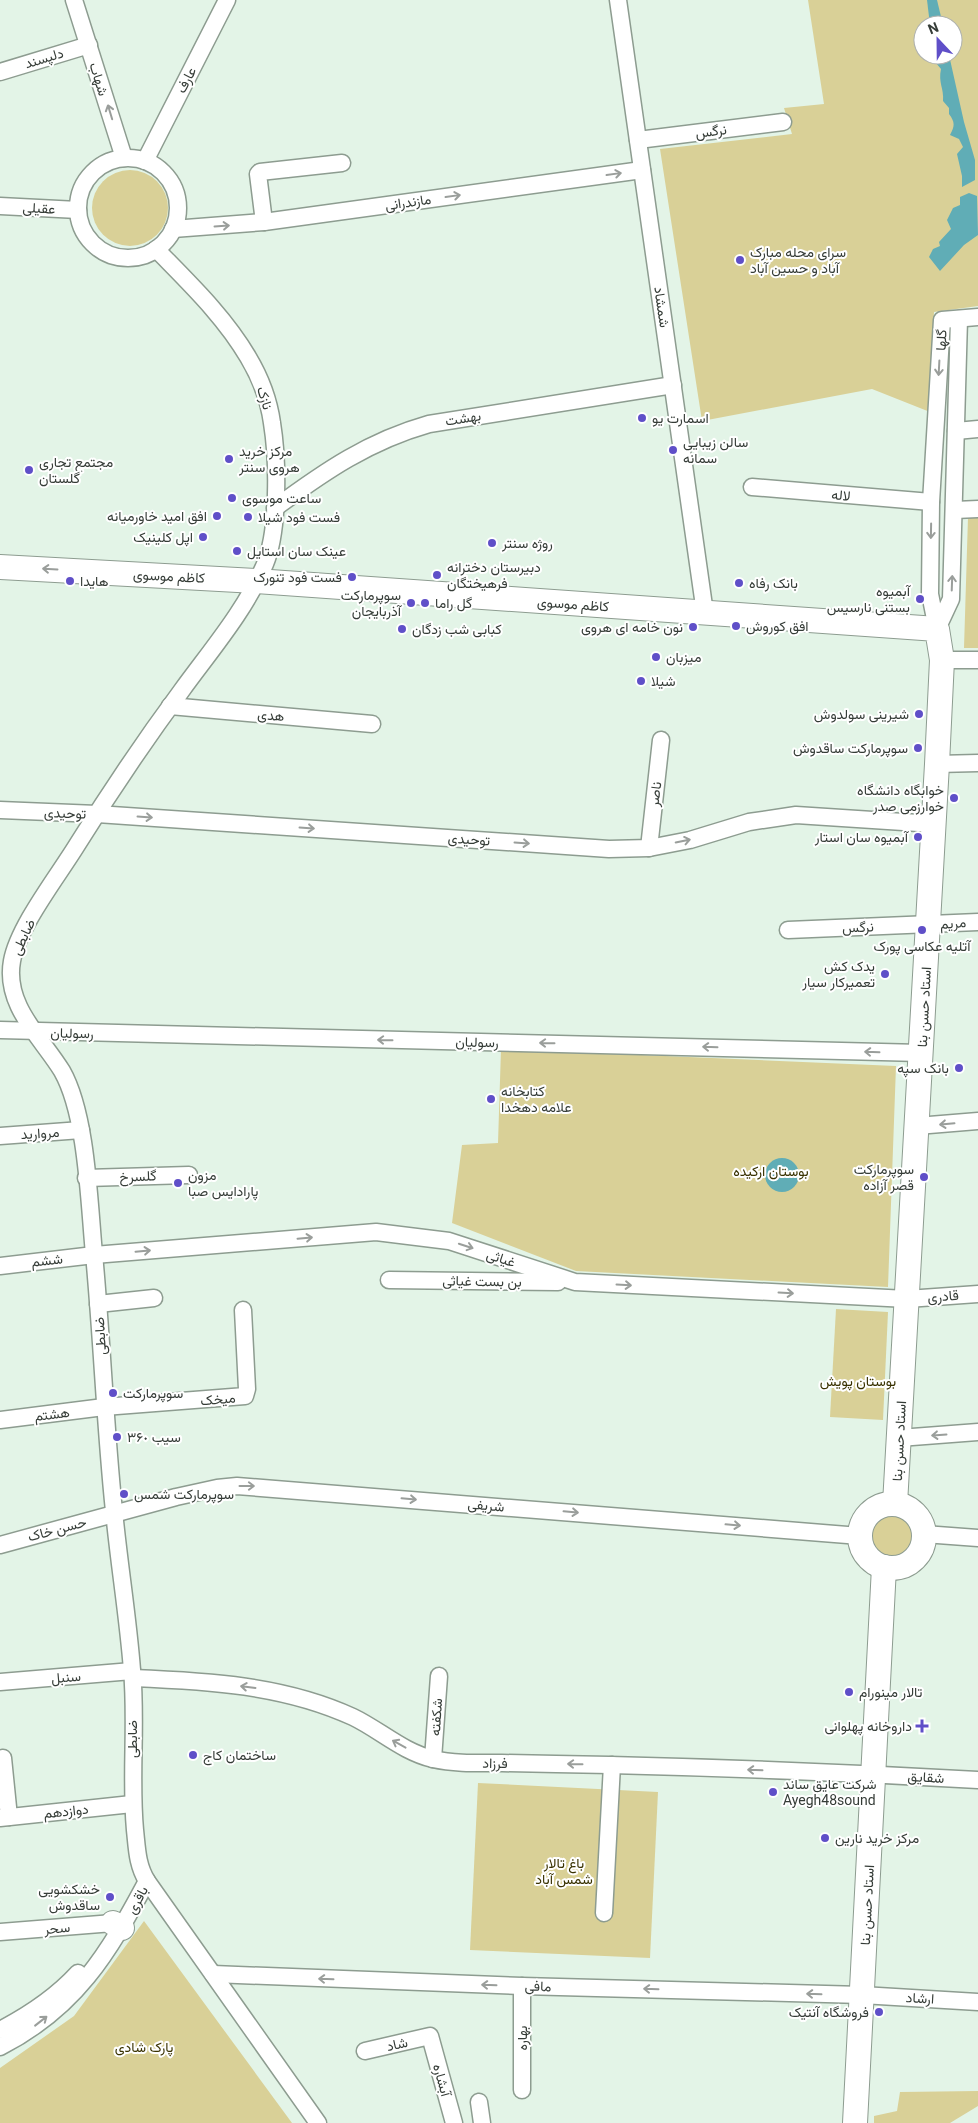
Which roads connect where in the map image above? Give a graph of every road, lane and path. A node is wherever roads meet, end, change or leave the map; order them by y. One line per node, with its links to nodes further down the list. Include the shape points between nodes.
1 (74, 0): 4 (street, شهاب)
2 (227, 0): 9 (street, عارف)
3 (618, 0): 7 (street, شمشاد)
4 (89, 45): 5 (street, دلپسند); 8 (street, شهاب, one-way to 4)
5 (0, 72)
6 (783, 122): 7 (street, نرگس)
7 (638, 140): 11 (street, شمشاد)
8 (124, 158): 9 (street); 13 (street, via 109,162 86,181)
9 (145, 161): 15 (street, via 171,181 178,213)
10 (342, 163): 14 (street, via 260,172)
11 (642, 170): 14 (street, مازندرانی, one-way to 11); 19 (street, شمشاد)
12 (0, 206): 13 (street, عقیلی)
13 (78, 210): 16 (street, via 82,226 101,250 116,256 132,257)
14 (264, 222): 15 (street, مازندرانی, one-way to 14)
15 (173, 229): 16 (street)
16 (156, 249): 24 (street, نازک, via 214,309 243,348 259,378 272,422)
17 (978, 317): 18 (street)
18 (959, 319): 21 (street, گلها); 23 (street, گلها, one-way to 23, via 942,320)
19 (673, 385): 24 (street, بهشت, via 407,430 347,457); 29 (street, شمشاد)
20 (978, 429): 21 (street)
21 (956, 431): 26 (street, گلها)
22 (752, 487): 23 (street, لاله)
23 (931, 502): 30 (street, گلها, one-way to 30, via 930,594)
24 (275, 508): 28 (street, نازک, via 269,551)
25 (978, 508): 26 (street)
26 (955, 510): 30 (street, گلها, one-way to 26, via 952,599)
27 (0, 566): 28 (main road, کاظم موسوی, one-way to 27)
28 (256, 581): 29 (main road, کاظم موسوی); 33 (street, ضابطی, via 237,614)
29 (705, 613): 30 (main road, کاظم موسوی)
30 (937, 629): 31 (main road, استاد حسن بنا)
31 (942, 660): 32 (street); 37 (main road, استاد حسن بنا)
32 (978, 660)
33 (170, 706): 34 (street, هدی); 39 (street, ضابطی)
34 (372, 724)
35 (661, 740): 41 (street, ناصر)
36 (978, 763): 37 (street)
37 (937, 764): 40 (main road, استاد حسن بنا)
38 (0, 810): 39 (street, توحیدی)
39 (96, 814): 41 (street, توحیدی, one-way to 41, via 609,849); 46 (street, ضابطی, via 16,946 11,978 13,992)
40 (934, 824): 41 (street, توحیدی, one-way to 40, via 690,840 749,822 796,815); 43 (main road, استاد حسن بنا)
41 (649, 848)
42 (978, 922): 43 (street, مریم)
43 (928, 925): 44 (street, نرگس); 47 (main road, استاد حسن بنا)
44 (788, 930)
45 (0, 1030): 46 (street, رسولیان)
46 (33, 1032): 47 (street, رسولیان, one-way to 46); 50 (street, ضابطی, via 62,1071 77,1109)
47 (921, 1053): 49 (main road, استاد حسن بنا)
48 (978, 1121): 49 (street, one-way to 49)
49 (917, 1126): 60 (main road, استاد حسن بنا)
50 (81, 1130): 51 (street, مروارید); 53 (street, ضابطی)
51 (0, 1136)
52 (189, 1174): 53 (street, گلسرخ)
53 (86, 1178): 54 (street, ضابطی)
54 (94, 1255): 55 (street, ششم); 57 (street, غیاثی, one-way to 57, via 376,1232 449,1241); 61 (street, ضابطی)
55 (0, 1266)
56 (389, 1280): 57 (street, بن بست غیاثی)
57 (575, 1282): 60 (street, غیاثی, one-way to 60)
58 (978, 1294): 60 (street, قادری)
59 (154, 1298): 61 (street)
60 (907, 1298): 66 (main road, استاد حسن بنا)
61 (98, 1304): 63 (street, ضابطی)
62 (243, 1310): 63 (street, میخک, via 245,1396)
63 (104, 1407): 64 (street, هشتم); 68 (street, ضابطی)
64 (0, 1420)
65 (978, 1432): 66 (street, one-way to 66)
66 (899, 1438): 67 (main road, استاد حسن بنا)
67 (895, 1504): 69 (main road, via 914,1513); 70 (main road, via 875,1509 862,1525)
68 (114, 1514): 70 (street, شریفی, one-way to 70, via 217,1488 256,1486); 72 (street, حسن خاک); 74 (street, ضابطی)
69 (924, 1534): 71 (street); 73 (main road, via 914,1560 894,1568)
70 (860, 1536): 73 (main road, via 867,1555)
71 (978, 1538)
72 (0, 1545)
73 (884, 1567): 80 (main road, استاد حسن بنا)
74 (132, 1675): 76 (street, سنبل); 78 (street, فرزاد, one-way to 74, via 410,1750 354,1717 304,1698 268,1690); 82 (street, ضابطی)
75 (439, 1676): 78 (street, شکفته)
76 (0, 1682)
77 (3, 1758): 83 (street)
78 (433, 1759): 79 (street, فرزاد, one-way to 78, via 464,1763)
79 (612, 1765): 80 (street, فرزاد, one-way to 79); 85 (street)
80 (874, 1774): 81 (street, شقایق); 90 (main road, استاد حسن بنا)
81 (978, 1780)
82 (132, 1804): 83 (street, دوازدهم); 84 (street, ضابطی, via 138,1858)
83 (4, 1818)
84 (147, 1881): 86 (street, باقری); 88 (street, ضابطی)
85 (604, 1913)
86 (118, 1925): 87 (street, سحر); 92 (street, باقری, via 70,1981 27,2015); 94 (street, باقری, one-way to 86, via 35,2026 66,2000 93,1971)
87 (0, 1932)
88 (213, 1974): 89 (street, مافی, one-way to 88); 98 (street, ضابطی)
89 (522, 1986): 90 (street, مافی, one-way to 89); 96 (street, بهاره)
90 (862, 1995): 91 (street, ارشاد); 101 (main road, استاد حسن بنا)
91 (978, 2002)
92 (0, 2030)
93 (430, 2036): 95 (street, شاد); 99 (street, آبشاره)
94 (0, 2046)
95 (365, 2051)
96 (522, 2090)
97 (479, 2102): 100 (street)
98 (318, 2123)
99 (454, 2123)
100 (482, 2123)
101 (855, 2123)

